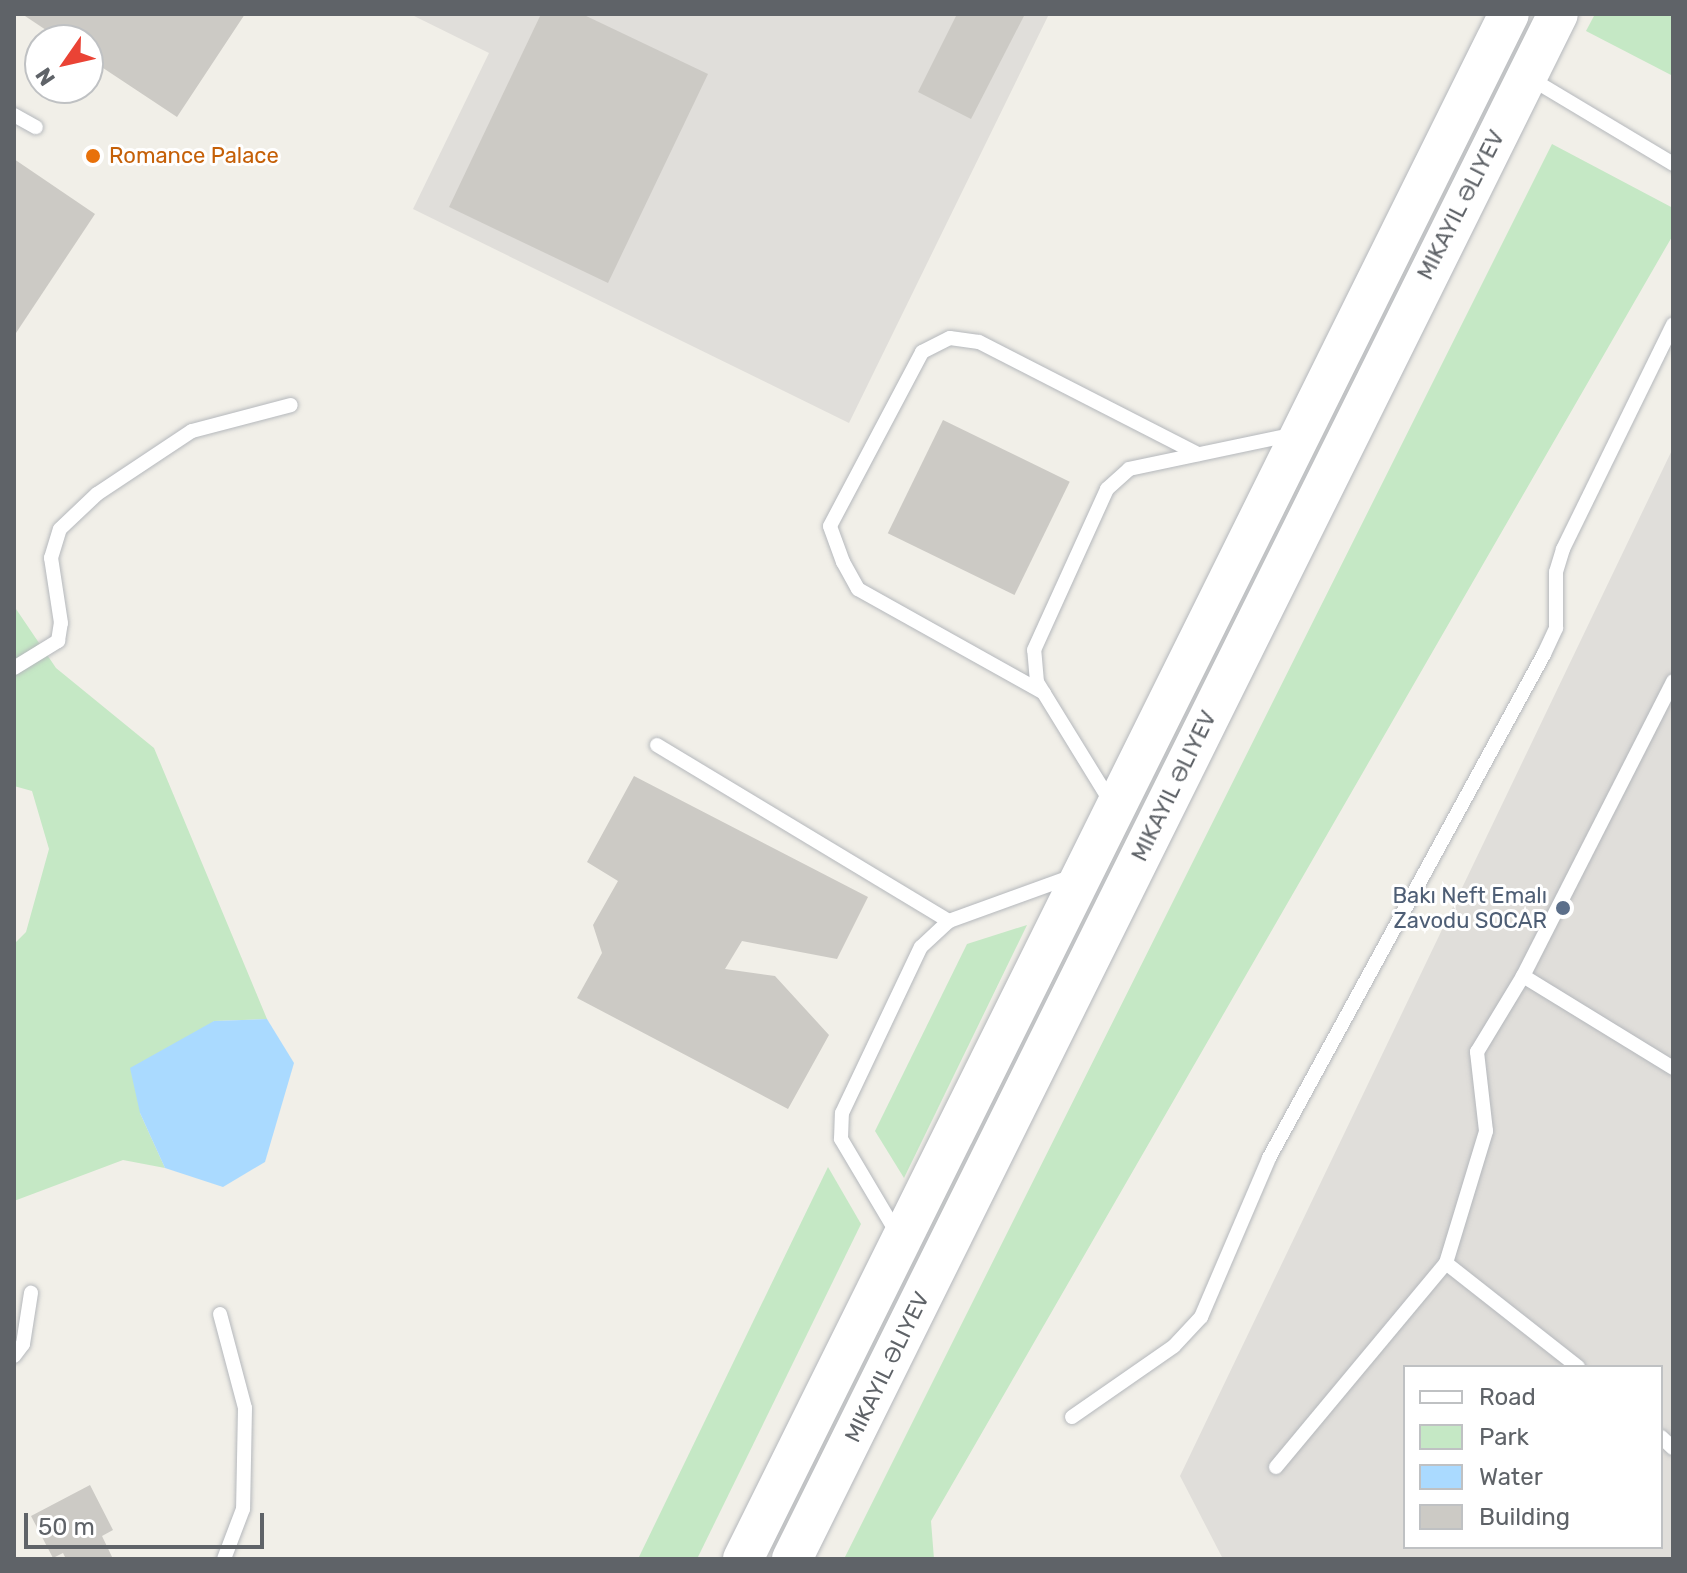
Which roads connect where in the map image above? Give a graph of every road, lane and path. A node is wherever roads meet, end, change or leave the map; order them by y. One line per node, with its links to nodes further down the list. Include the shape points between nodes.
1 (1509, 14): 9 (main road)
2 (1558, 14): 3 (main road)
3 (1527, 76): 6 (lane); 30 (main road)
4 (14, 115): 5 (lane)
5 (36, 127)
6 (1673, 164)
7 (1673, 324): 26 (lane, via 1563,549 1556,572 1556,628 1544,654 1269,1158 1201,1317 1174,1346)
8 (291, 405): 11 (lane, via 192,431 60,529 51,558 61,623 58,641)
9 (1303, 432): 10 (lane); 15 (main road)
10 (1198, 454): 13 (lane, via 1129,469 1107,489 1034,650); 13 (lane, via 979,342 950,338 922,352 830,526 858,589)
11 (14, 668)
12 (1673, 681): 18 (lane)
13 (1044, 693): 15 (lane)
14 (657, 745): 17 (lane)
15 (1116, 811): 16 (main road)
16 (1085, 872): 17 (lane); 20 (main road)
17 (949, 921): 20 (lane, via 921,947 842,1113 841,1139)
18 (1523, 976): 19 (lane); 21 (lane, via 1477,1052 1486,1131)
19 (1673, 1068)
20 (901, 1241): 29 (main road)
21 (1446, 1263): 25 (lane); 27 (lane)
22 (31, 1293): 24 (lane, via 23,1344)
23 (220, 1314): 28 (lane, via 245,1408 243,1509)
24 (14, 1356)
25 (1575, 1365)
26 (1072, 1417)
27 (1276, 1467)
28 (224, 1559)
29 (743, 1559)
30 (792, 1559)

